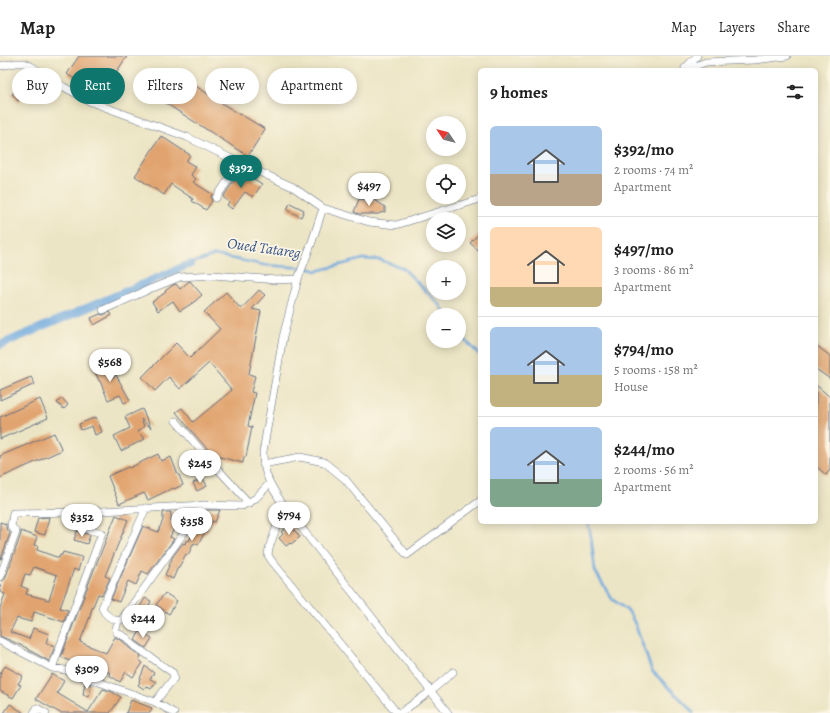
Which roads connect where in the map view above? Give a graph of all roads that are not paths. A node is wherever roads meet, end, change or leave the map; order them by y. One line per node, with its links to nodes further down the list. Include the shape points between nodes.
1 (698, 56): 4 (street)
2 (787, 56): 5 (street, via 706,62)
3 (0, 66): 6 (street, via 16,63 31,66 91,102 187,137)
4 (686, 68)
5 (690, 68)
6 (240, 163): 7 (street); 9 (street, via 293,187)
7 (216, 198)
8 (478, 201): 9 (street, via 396,225 368,222)
9 (323, 208): 10 (street)
10 (298, 279): 11 (street, via 276,280 213,275 180,277); 13 (street, via 284,337)
11 (103, 310)
12 (176, 421): 16 (street)
13 (263, 464): 14 (street); 15 (street, via 300,457 324,462 345,479 407,555)
14 (270, 483): 16 (street); 18 (street)
15 (478, 502)
16 (249, 503): 17 (street, via 242,506)
17 (204, 505): 19 (street); 22 (street, via 122,619)
18 (284, 506): 26 (street); 31 (street, via 269,548 270,560)
19 (146, 508): 20 (street); 22 (street, via 102,608 104,613)
20 (85, 512): 21 (street, via 13,513 11,526 16,532); 24 (street, via 79,527 102,533)
21 (0, 577)
22 (118, 621): 27 (street, via 116,632 173,673 174,678)
23 (0, 642): 24 (street)
24 (52, 668): 27 (street, via 65,670)
25 (454, 672): 26 (street)
26 (431, 691): 32 (street); 33 (street)
27 (155, 702): 30 (street)
28 (34, 713): 29 (street, via 37,708)
29 (46, 713)
30 (174, 713)
31 (397, 713)
32 (400, 713)
33 (448, 713)

